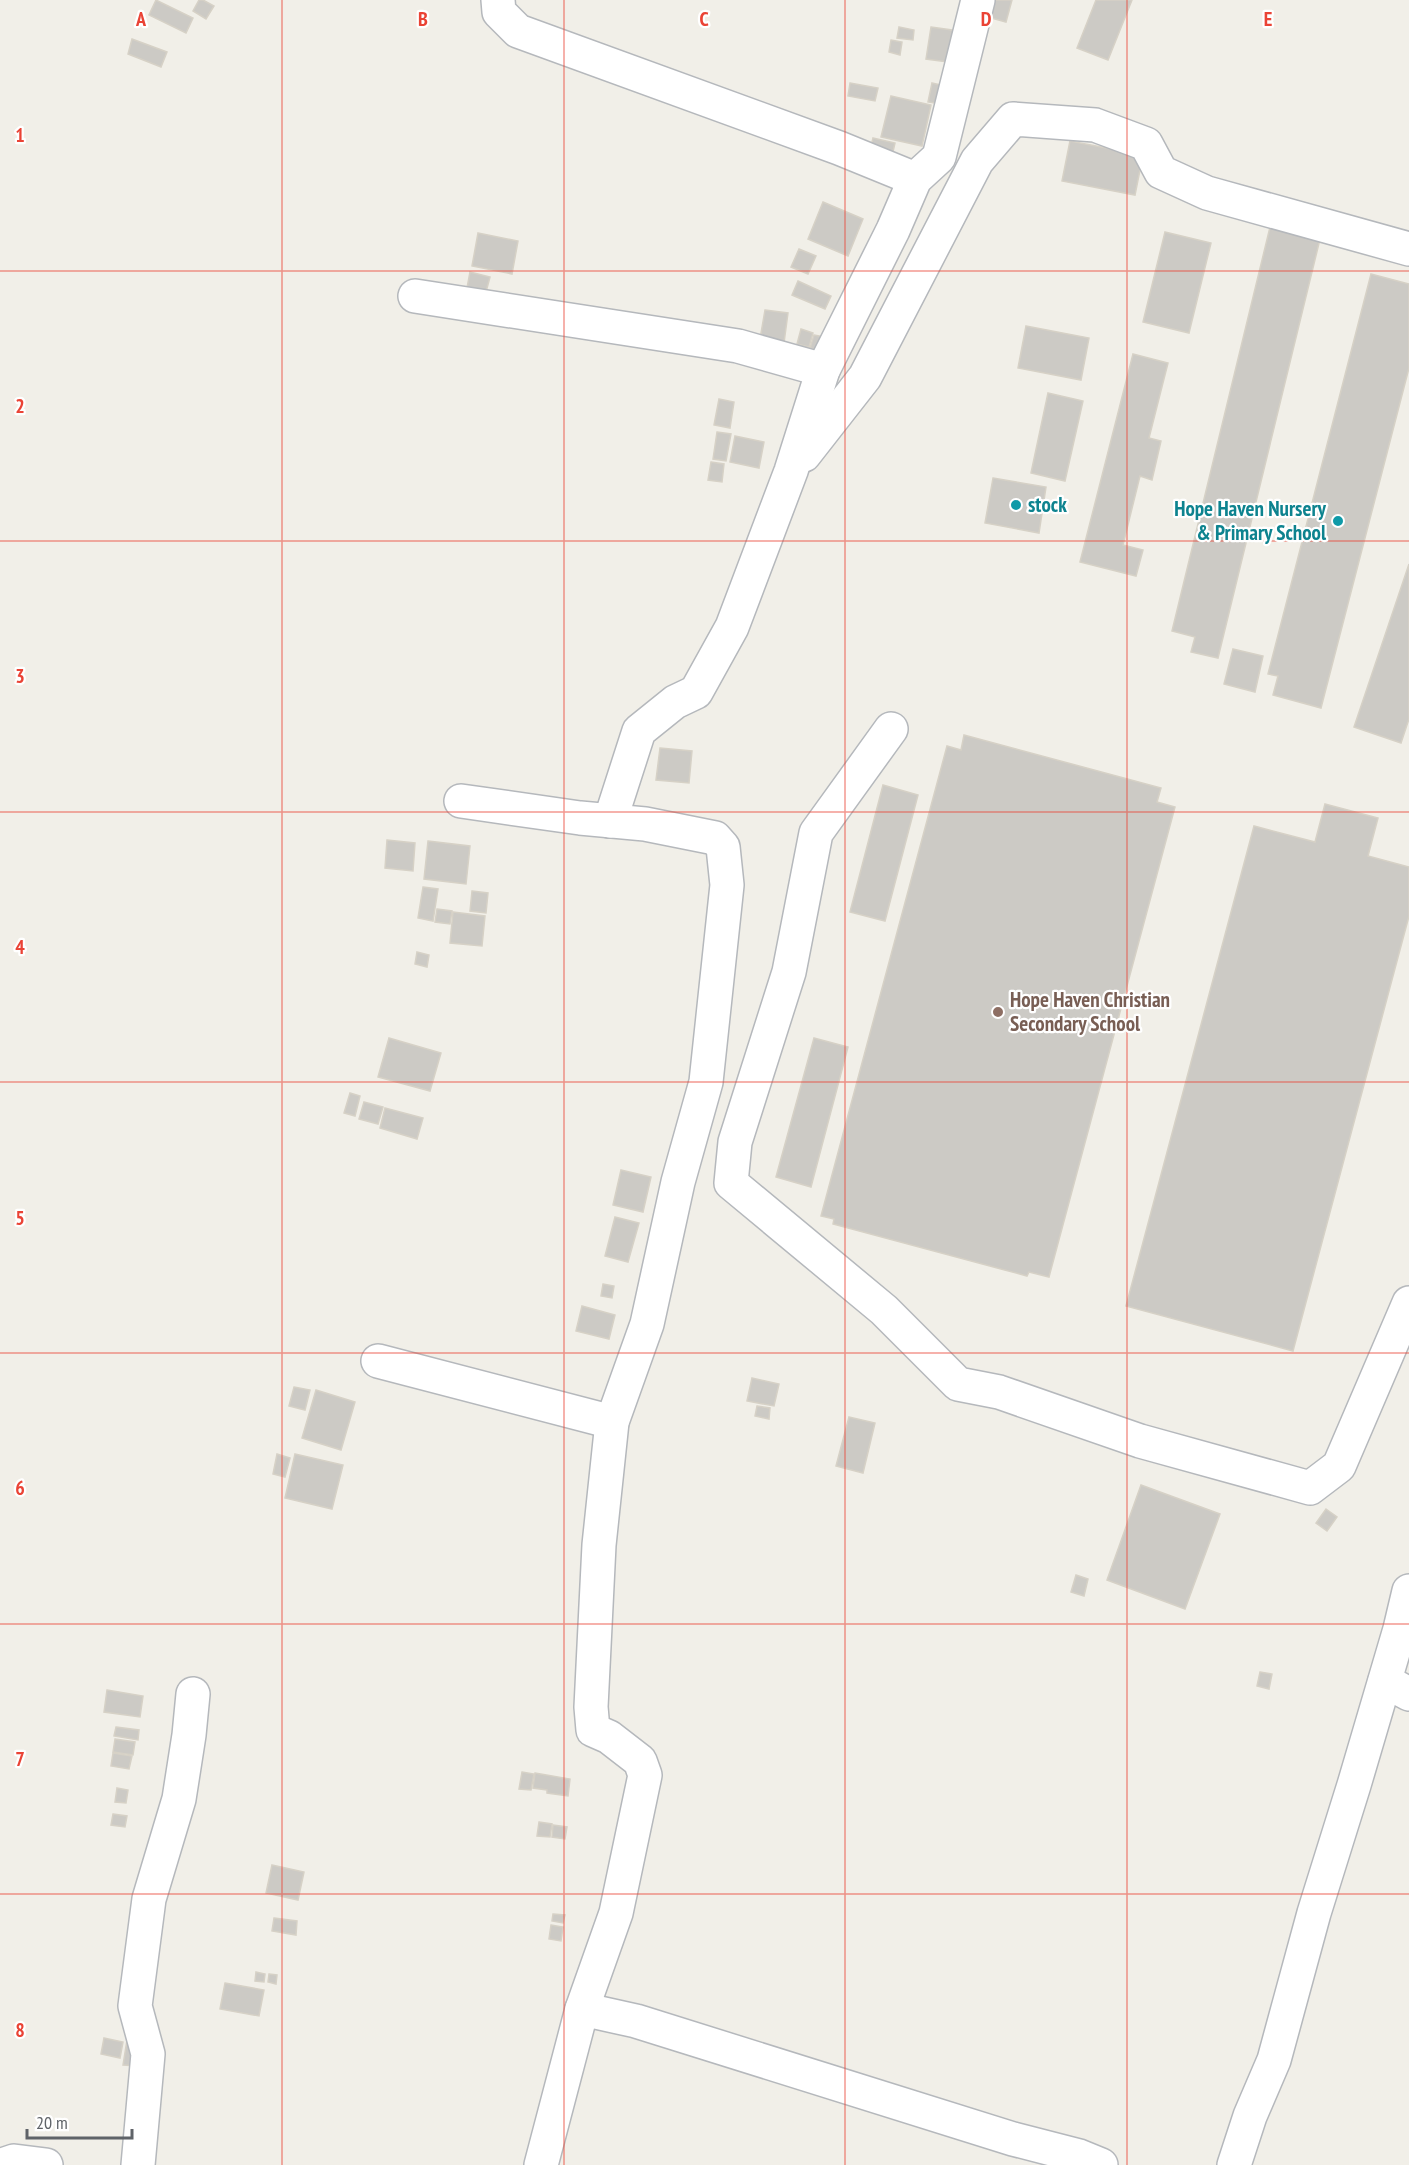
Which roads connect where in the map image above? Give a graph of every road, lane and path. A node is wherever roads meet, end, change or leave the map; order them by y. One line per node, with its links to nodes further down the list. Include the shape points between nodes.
1 (498, 0): 3 (street, via 499,12 518,31)
2 (978, 0): 3 (street, via 939,157)
3 (915, 179): 6 (street)
4 (1409, 249): 7 (street, via 1207,193 1161,172 1146,144 1095,125 1013,118 977,161 865,377)
5 (415, 296): 6 (street, via 738,346)
6 (823, 370): 7 (street)
7 (791, 471): 10 (street, via 732,627 696,692 675,702 639,731)
8 (891, 729): 11 (street, via 816,833 789,972 735,1142 731,1183 884,1310 958,1384 999,1392 1140,1440 1310,1488 1339,1466)
9 (461, 801): 10 (street)
10 (610, 821): 13 (street, via 715,838 723,846 727,885 706,1082 678,1182 647,1324)
11 (1409, 1303)
12 (378, 1361): 13 (street)
13 (612, 1422): 17 (street, via 599,1545 593,1730 640,1761 645,1775 616,1913)
14 (1409, 1591): 15 (street)
15 (1397, 1688): 23 (street, via 1314,1913 1274,2060)
16 (193, 1694): 20 (street, via 179,1799 149,1899 135,2006 148,2054)
17 (582, 2009): 21 (street); 22 (street, via 636,2021)
18 (2, 2165): 19 (street, via 14,2160)
19 (46, 2165)
20 (138, 2165)
21 (541, 2165)
22 (1101, 2165)
23 (1234, 2165)

